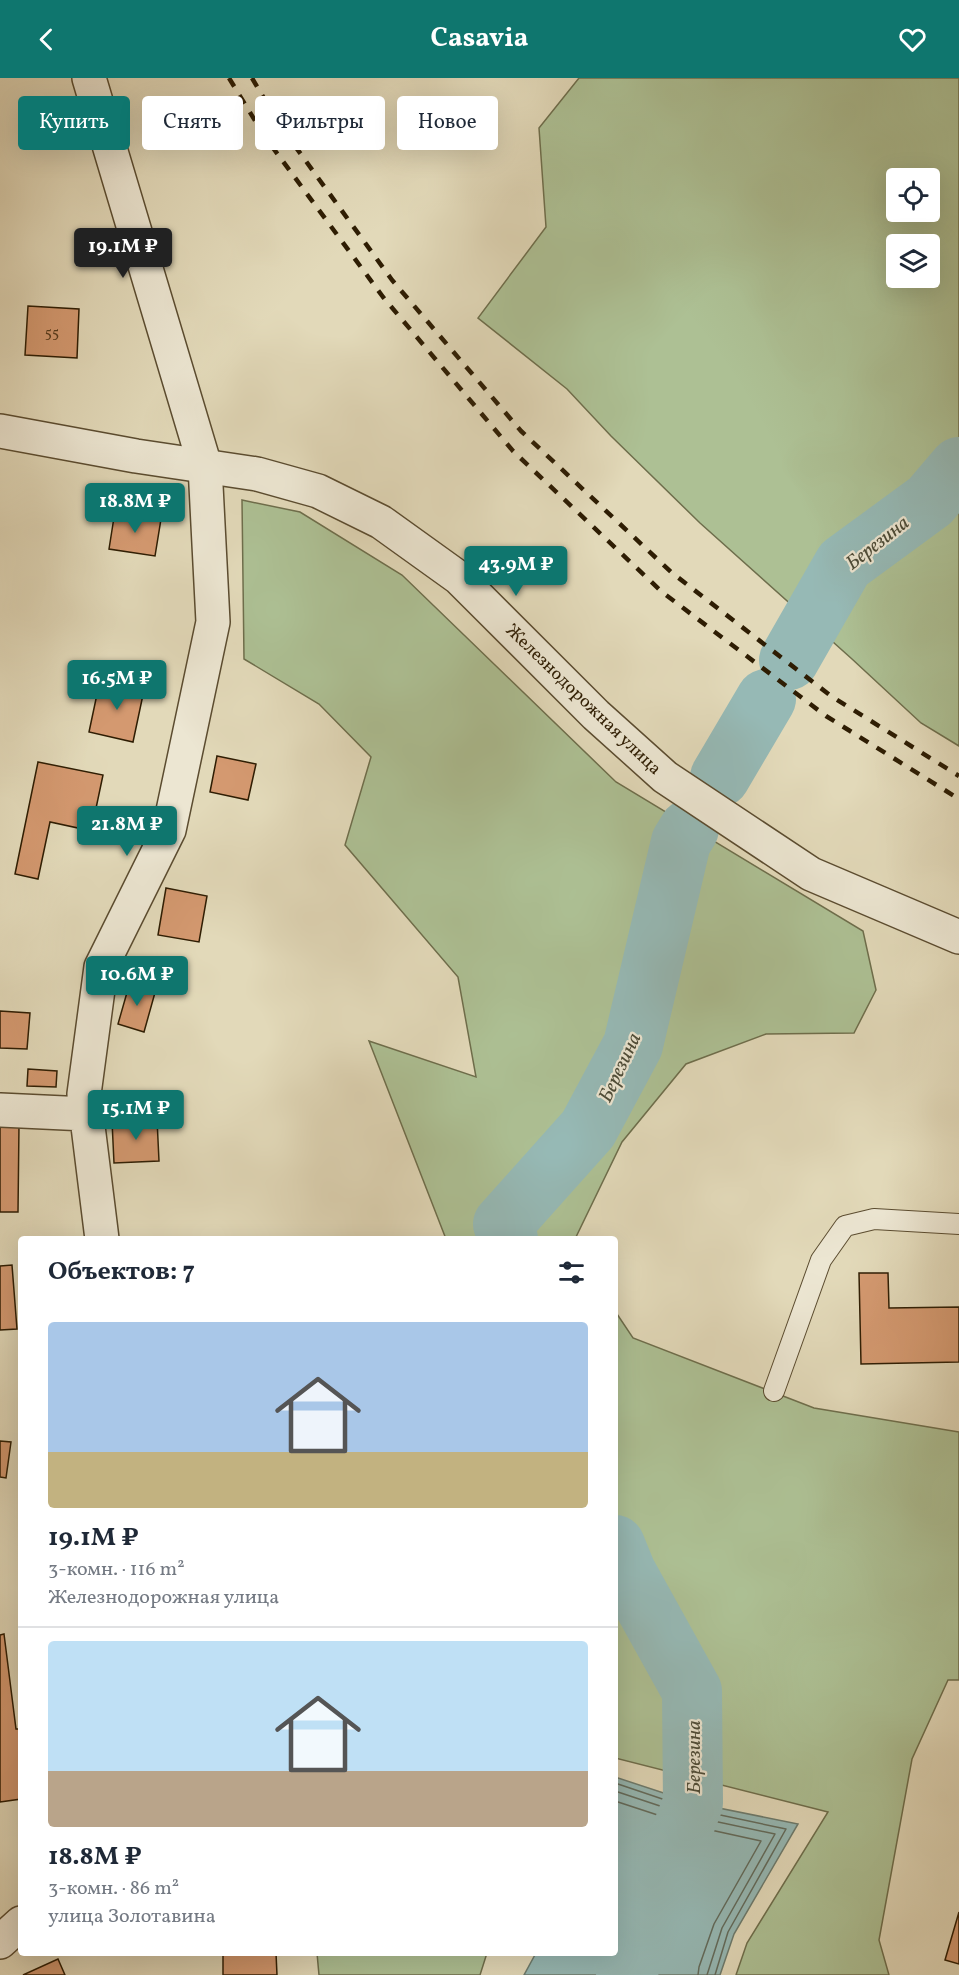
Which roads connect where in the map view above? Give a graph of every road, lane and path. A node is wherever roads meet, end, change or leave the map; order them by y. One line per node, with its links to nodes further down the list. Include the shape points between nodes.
1 (89, 78): 3 (street)
2 (0, 431): 3 (street, Железнодорожная улица)
3 (205, 466): 4 (street, Железнодорожная улица, via 318,490 381,522 459,578 665,777 811,874); 6 (street, via 213,622 169,830 101,967 84,1094)
4 (959, 937)
5 (0, 1110): 6 (street)
6 (86, 1114): 8 (street)
7 (959, 1224): 9 (lane, via 874,1219 845,1226 821,1260)
8 (102, 1236)
9 (774, 1390)
10 (18, 1926): 11 (street)
11 (0, 1942)

